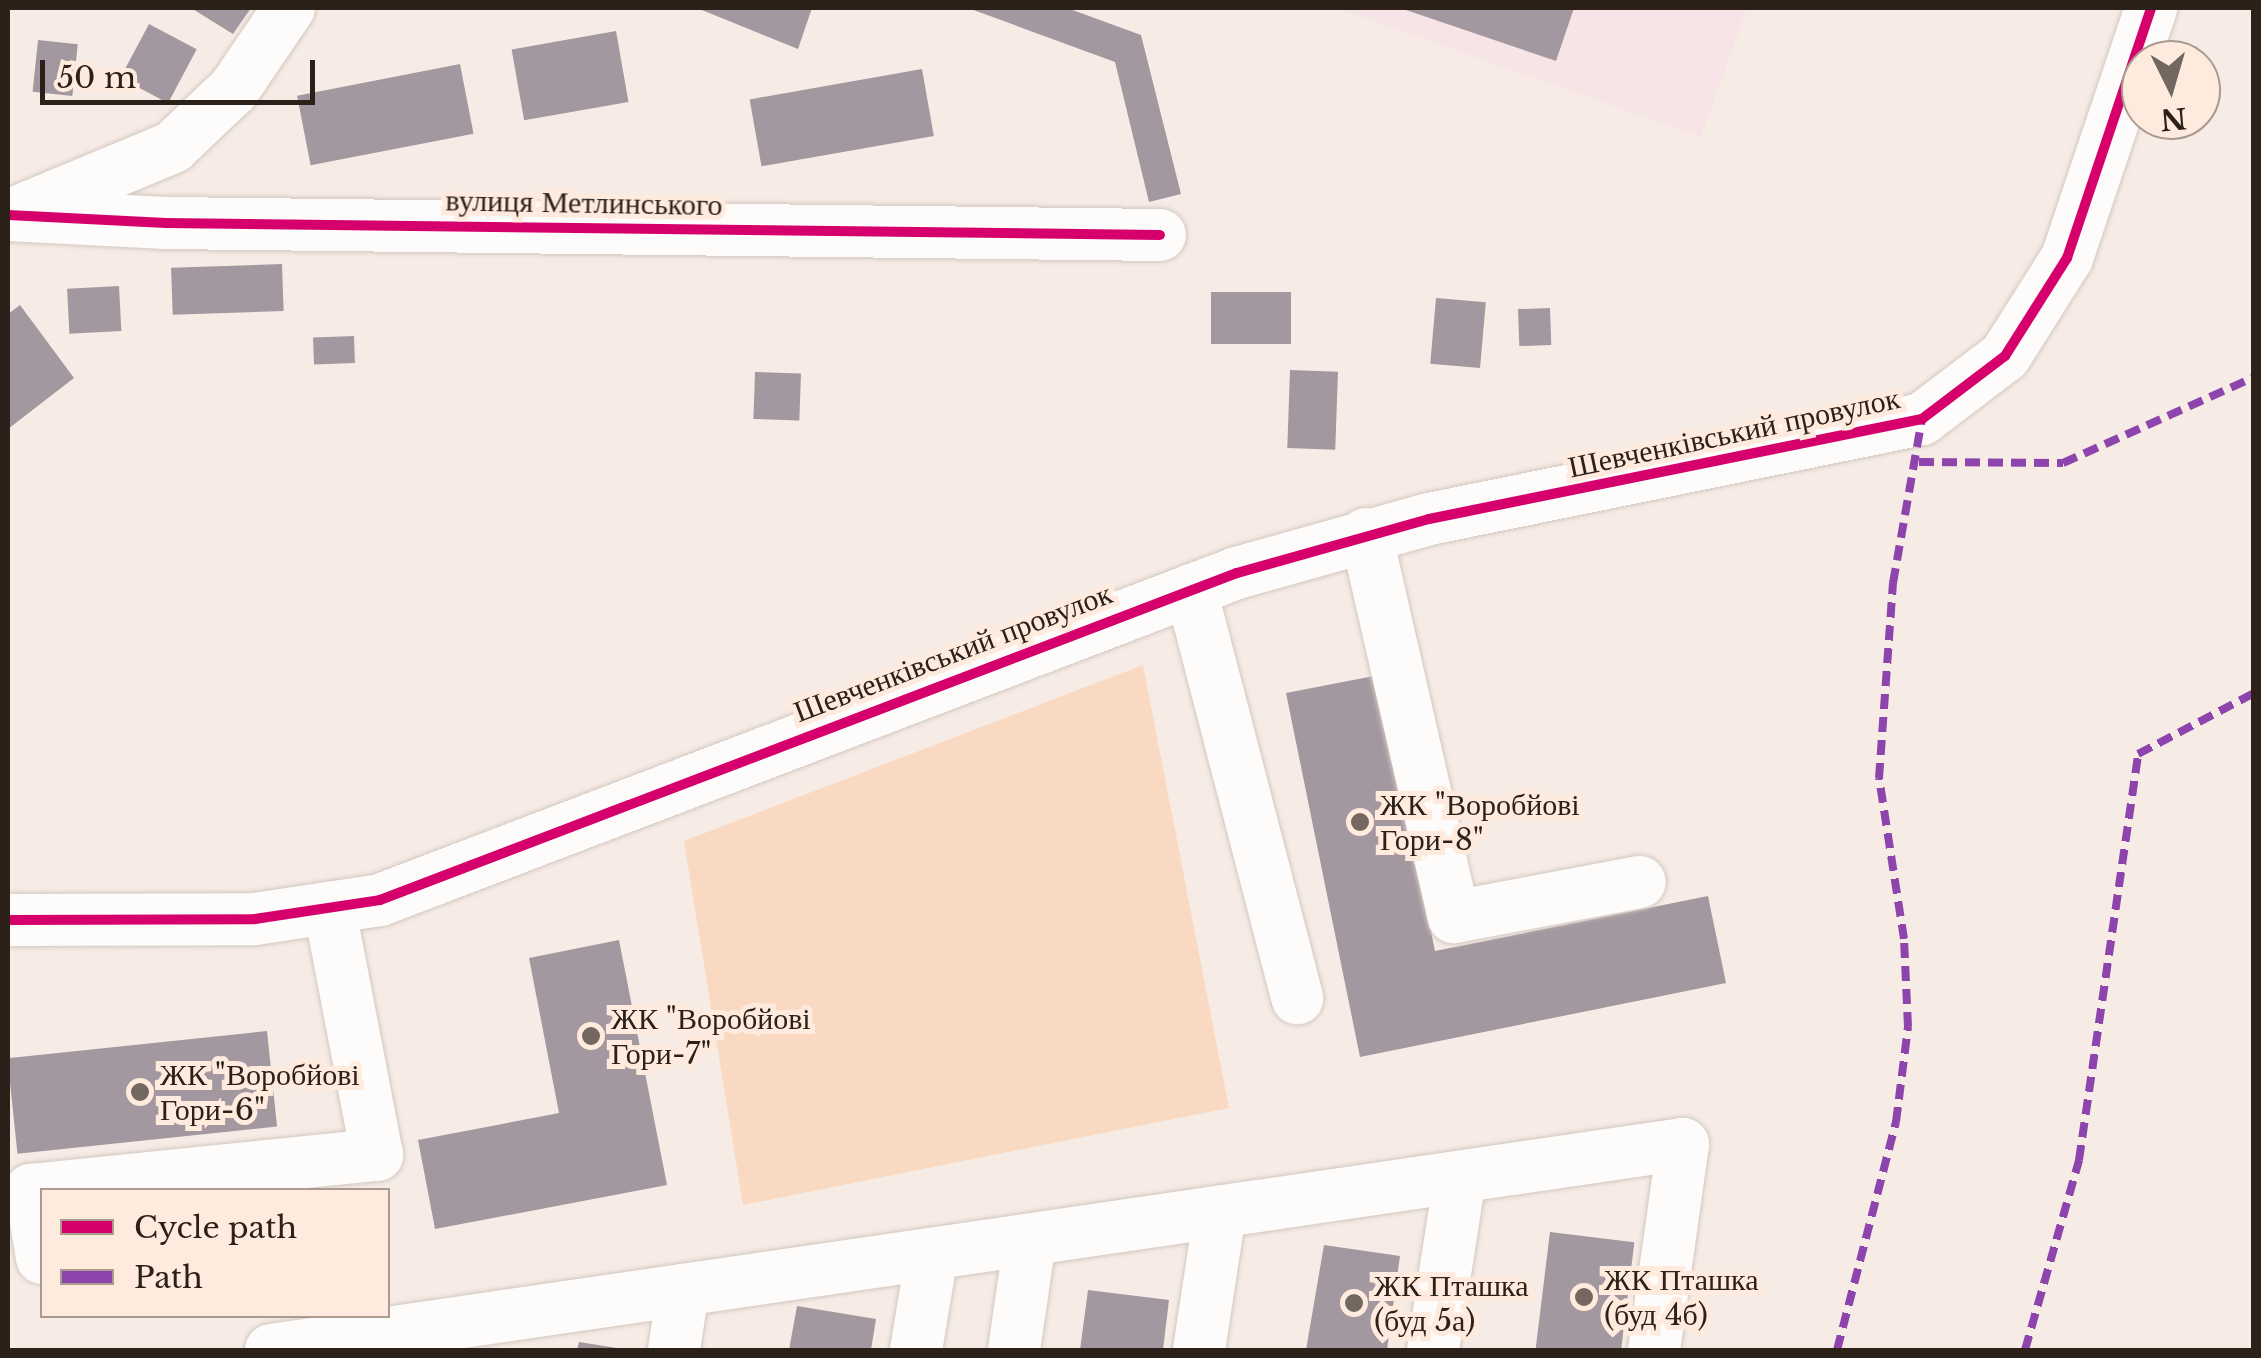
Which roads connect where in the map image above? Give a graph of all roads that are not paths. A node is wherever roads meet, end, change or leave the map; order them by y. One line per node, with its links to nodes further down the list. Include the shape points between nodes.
1 (289, 8): 3 (street, via 234,90 173,147)
2 (2152, 8): 5 (street, Шевченківський провулок, via 2068,258 2005,356 1922,419)
3 (8, 216): 4 (street, вулиця Метлинського)
4 (1160, 235)
5 (1366, 534): 6 (street, Шевченківський провулок); 7 (street, via 1454,917)
6 (1191, 590): 8 (street, Шевченківський провулок, via 380,900); 10 (street)
7 (1640, 882)
8 (330, 911): 9 (street, Шевченківський провулок, via 254,920); 12 (street, via 376,1155)
9 (8, 920)
10 (1297, 998)
11 (1460, 1177): 14 (street); 25 (street); 26 (street, via 1683,1144)
12 (51, 1188)
13 (40, 1189): 16 (street, via 31,1190)
14 (1220, 1212): 15 (street); 24 (street)
15 (1030, 1240): 17 (street); 23 (street)
16 (40, 1246)
17 (932, 1254): 18 (street); 22 (street)
18 (683, 1290): 19 (street); 21 (street)
19 (384, 1342): 20 (street)
20 (271, 1350)
21 (674, 1350)
22 (916, 1350)
23 (1014, 1350)
24 (1199, 1350)
25 (1433, 1350)
26 (1654, 1350)

